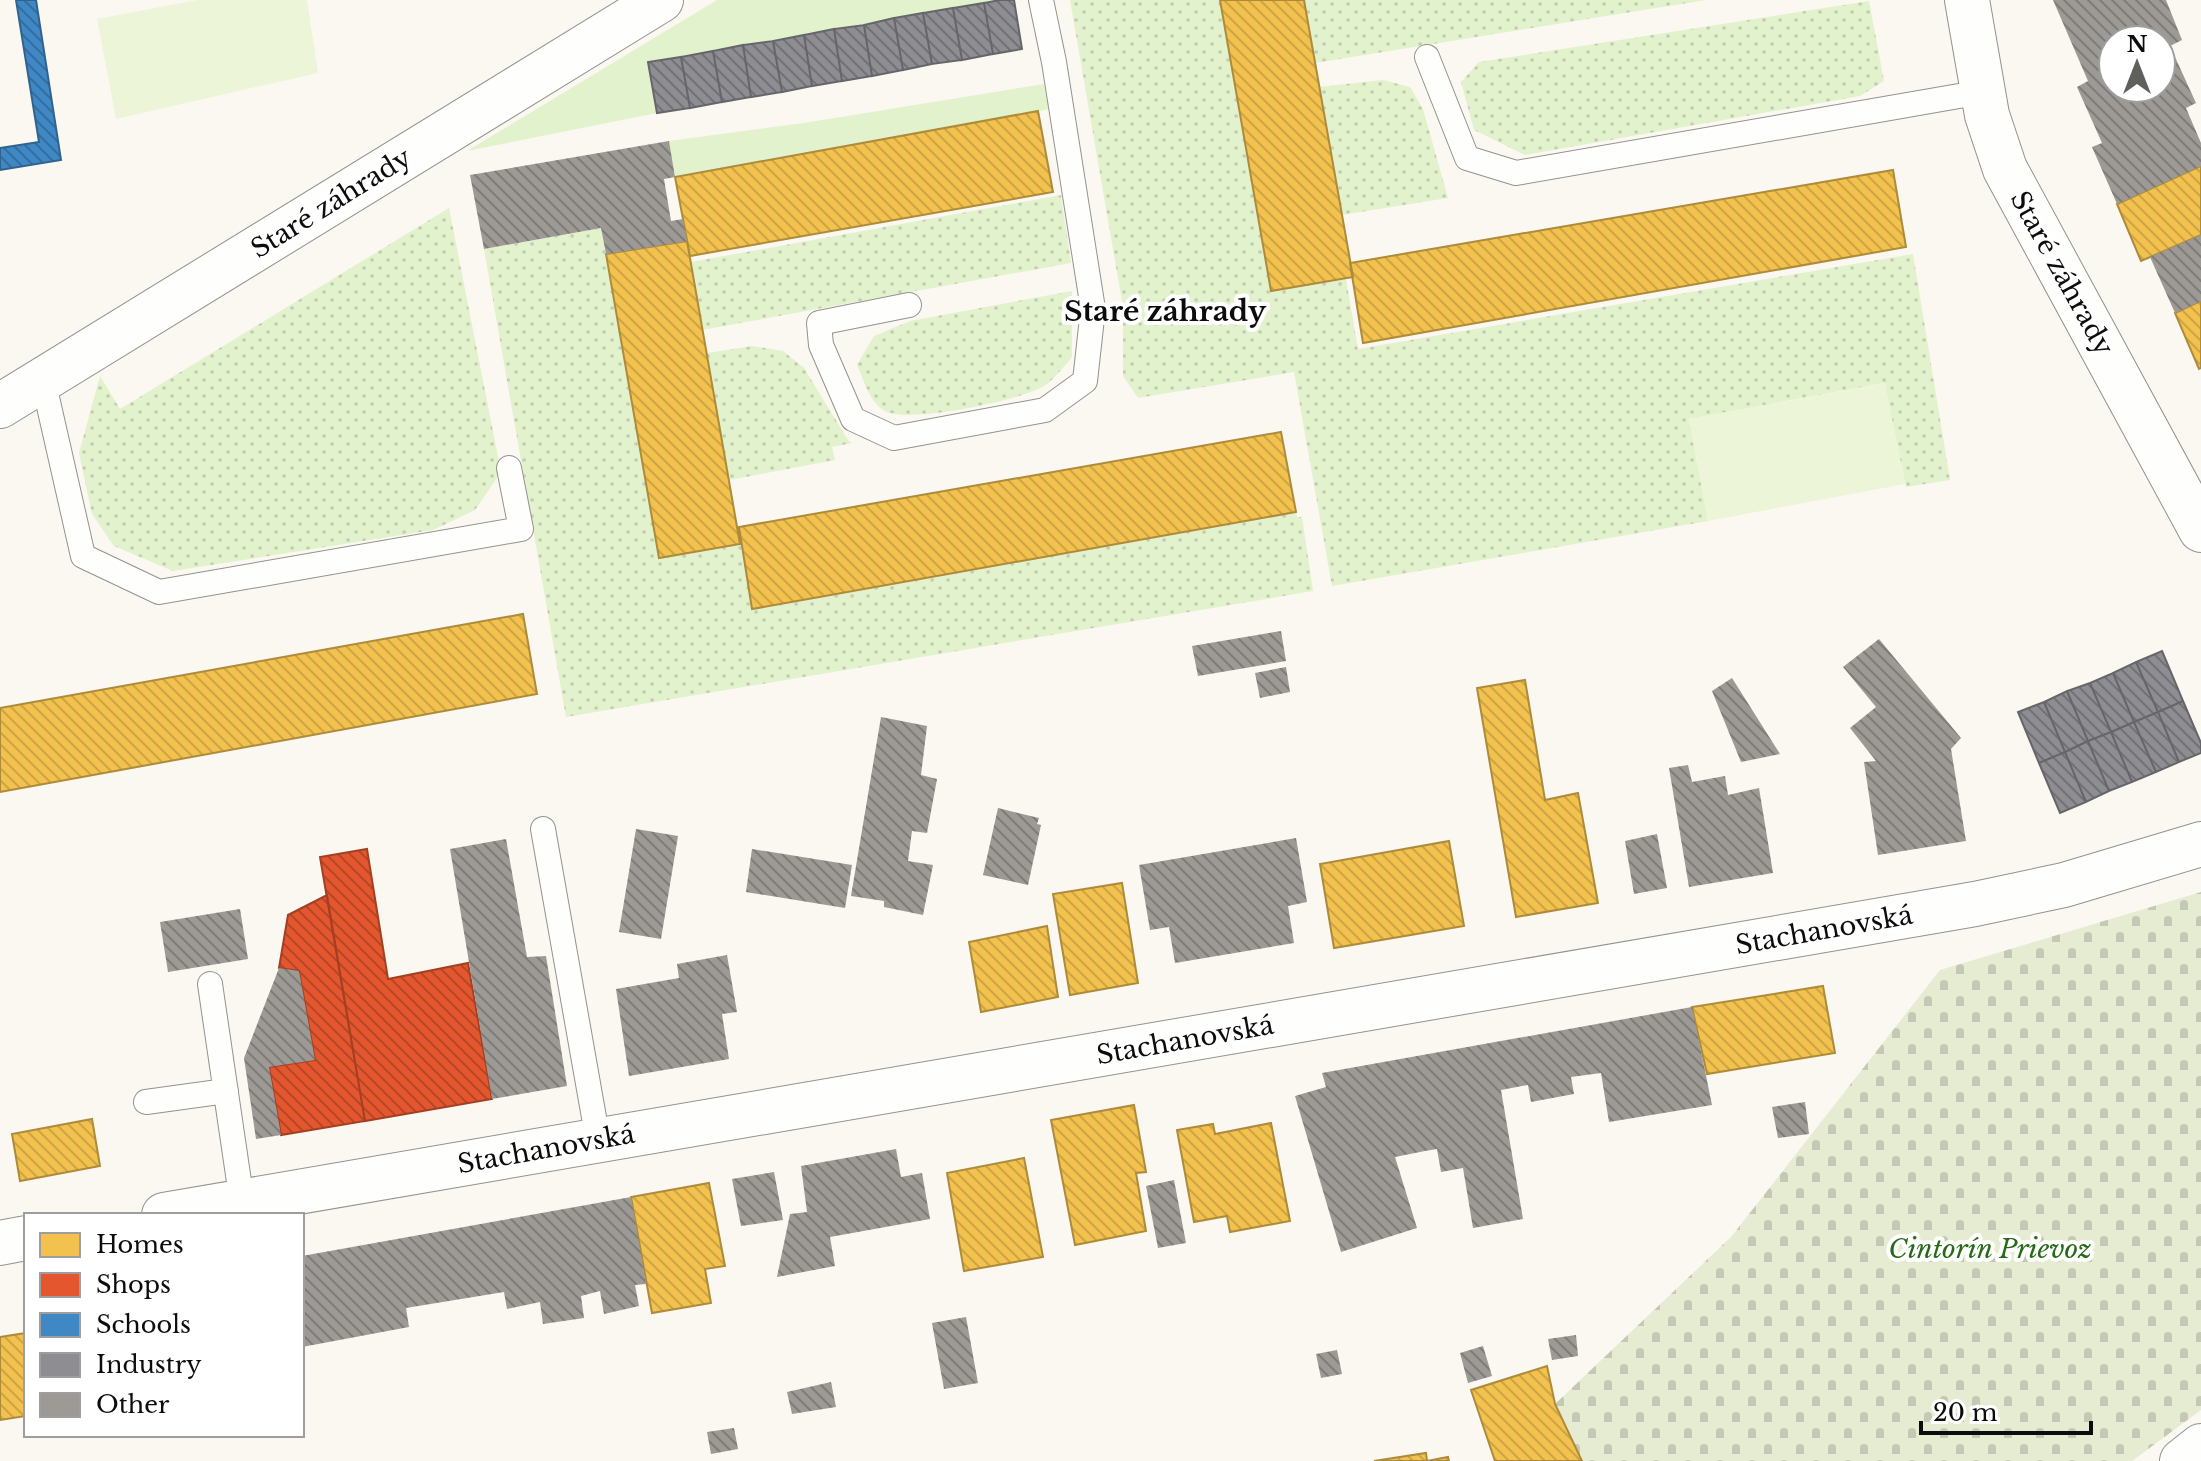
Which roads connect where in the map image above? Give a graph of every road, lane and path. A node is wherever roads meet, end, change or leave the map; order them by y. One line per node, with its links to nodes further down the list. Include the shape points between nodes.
1 (661, 0): 7 (street, Staré záhrady)
2 (1041, 0): 6 (lane, via 1093,309 1085,381 1045,410 894,438 853,419 821,345 819,323)
3 (1967, 0): 5 (street, Staré záhrady)
4 (1427, 57): 5 (lane, via 1467,158 1516,173)
5 (1982, 92): 10 (street, Staré záhrady, via 2005,169)
6 (909, 305)
7 (43, 380): 8 (street, Staré záhrady); 9 (lane, via 83,556 159,592 521,529)
8 (0, 406)
9 (509, 468)
10 (2201, 530)
11 (543, 829): 16 (lane)
12 (2201, 844): 16 (street, Stachanovská, via 2064,885 1975,904)
13 (210, 984): 14 (lane)
14 (226, 1091): 15 (lane); 17 (lane)
15 (146, 1102)
16 (598, 1140): 17 (street, Stachanovská)
17 (242, 1202): 18 (street, Stachanovská)
18 (176, 1213)
19 (24, 1238): 20 (street)
20 (0, 1243)
21 (2201, 1446): 22 (street)
22 (2182, 1461)

